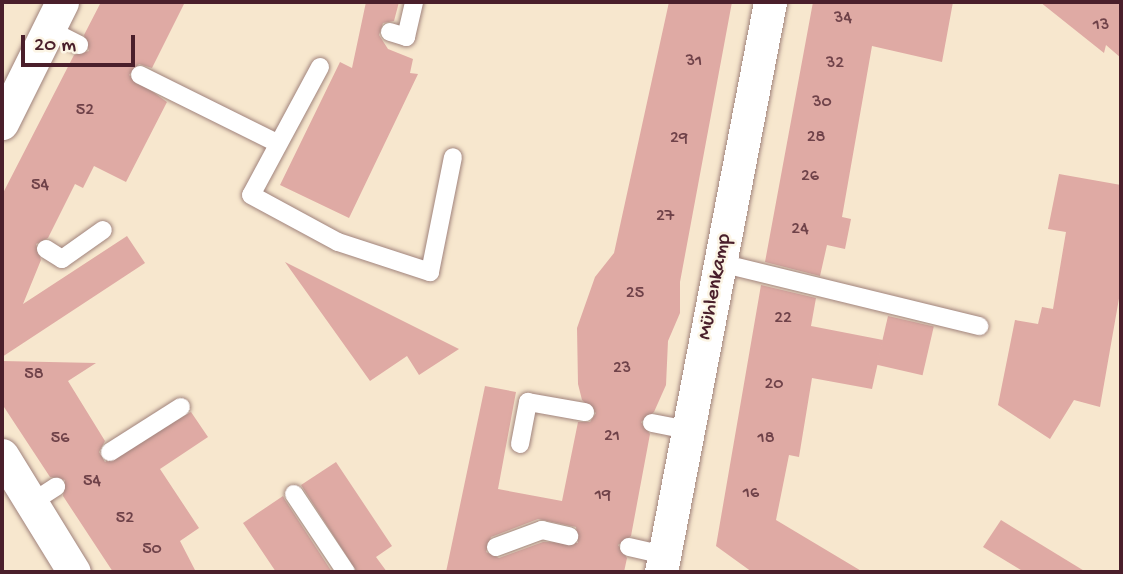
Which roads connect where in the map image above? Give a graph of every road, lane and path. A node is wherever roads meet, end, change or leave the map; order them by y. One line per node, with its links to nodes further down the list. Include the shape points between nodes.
1 (414, 2): 4 (lane, via 406,37)
2 (770, 2): 13 (street, Mühlenkamp)
3 (55, 15): 5 (lane); 8 (street)
4 (390, 32)
5 (79, 45)
6 (320, 67): 9 (lane)
7 (141, 75): 9 (lane)
8 (2, 123)
9 (277, 144): 10 (lane, via 251,195 338,242 430,272)
10 (453, 157)
11 (103, 229): 12 (lane, via 62,258)
12 (46, 249)
13 (720, 263): 14 (lane); 18 (street, Mühlenkamp)
14 (979, 326)
15 (181, 407): 20 (lane)
16 (585, 412): 19 (lane, via 528,402)
17 (652, 423): 18 (lane)
18 (688, 430): 26 (street, Mühlenkamp)
19 (520, 444)
20 (110, 452)
21 (2, 455): 27 (street, via 44,495)
22 (294, 494): 28 (lane)
23 (569, 536): 25 (lane, via 542,530)
24 (629, 547): 26 (lane)
25 (496, 548)
26 (666, 566)
27 (74, 572)
28 (346, 572)

